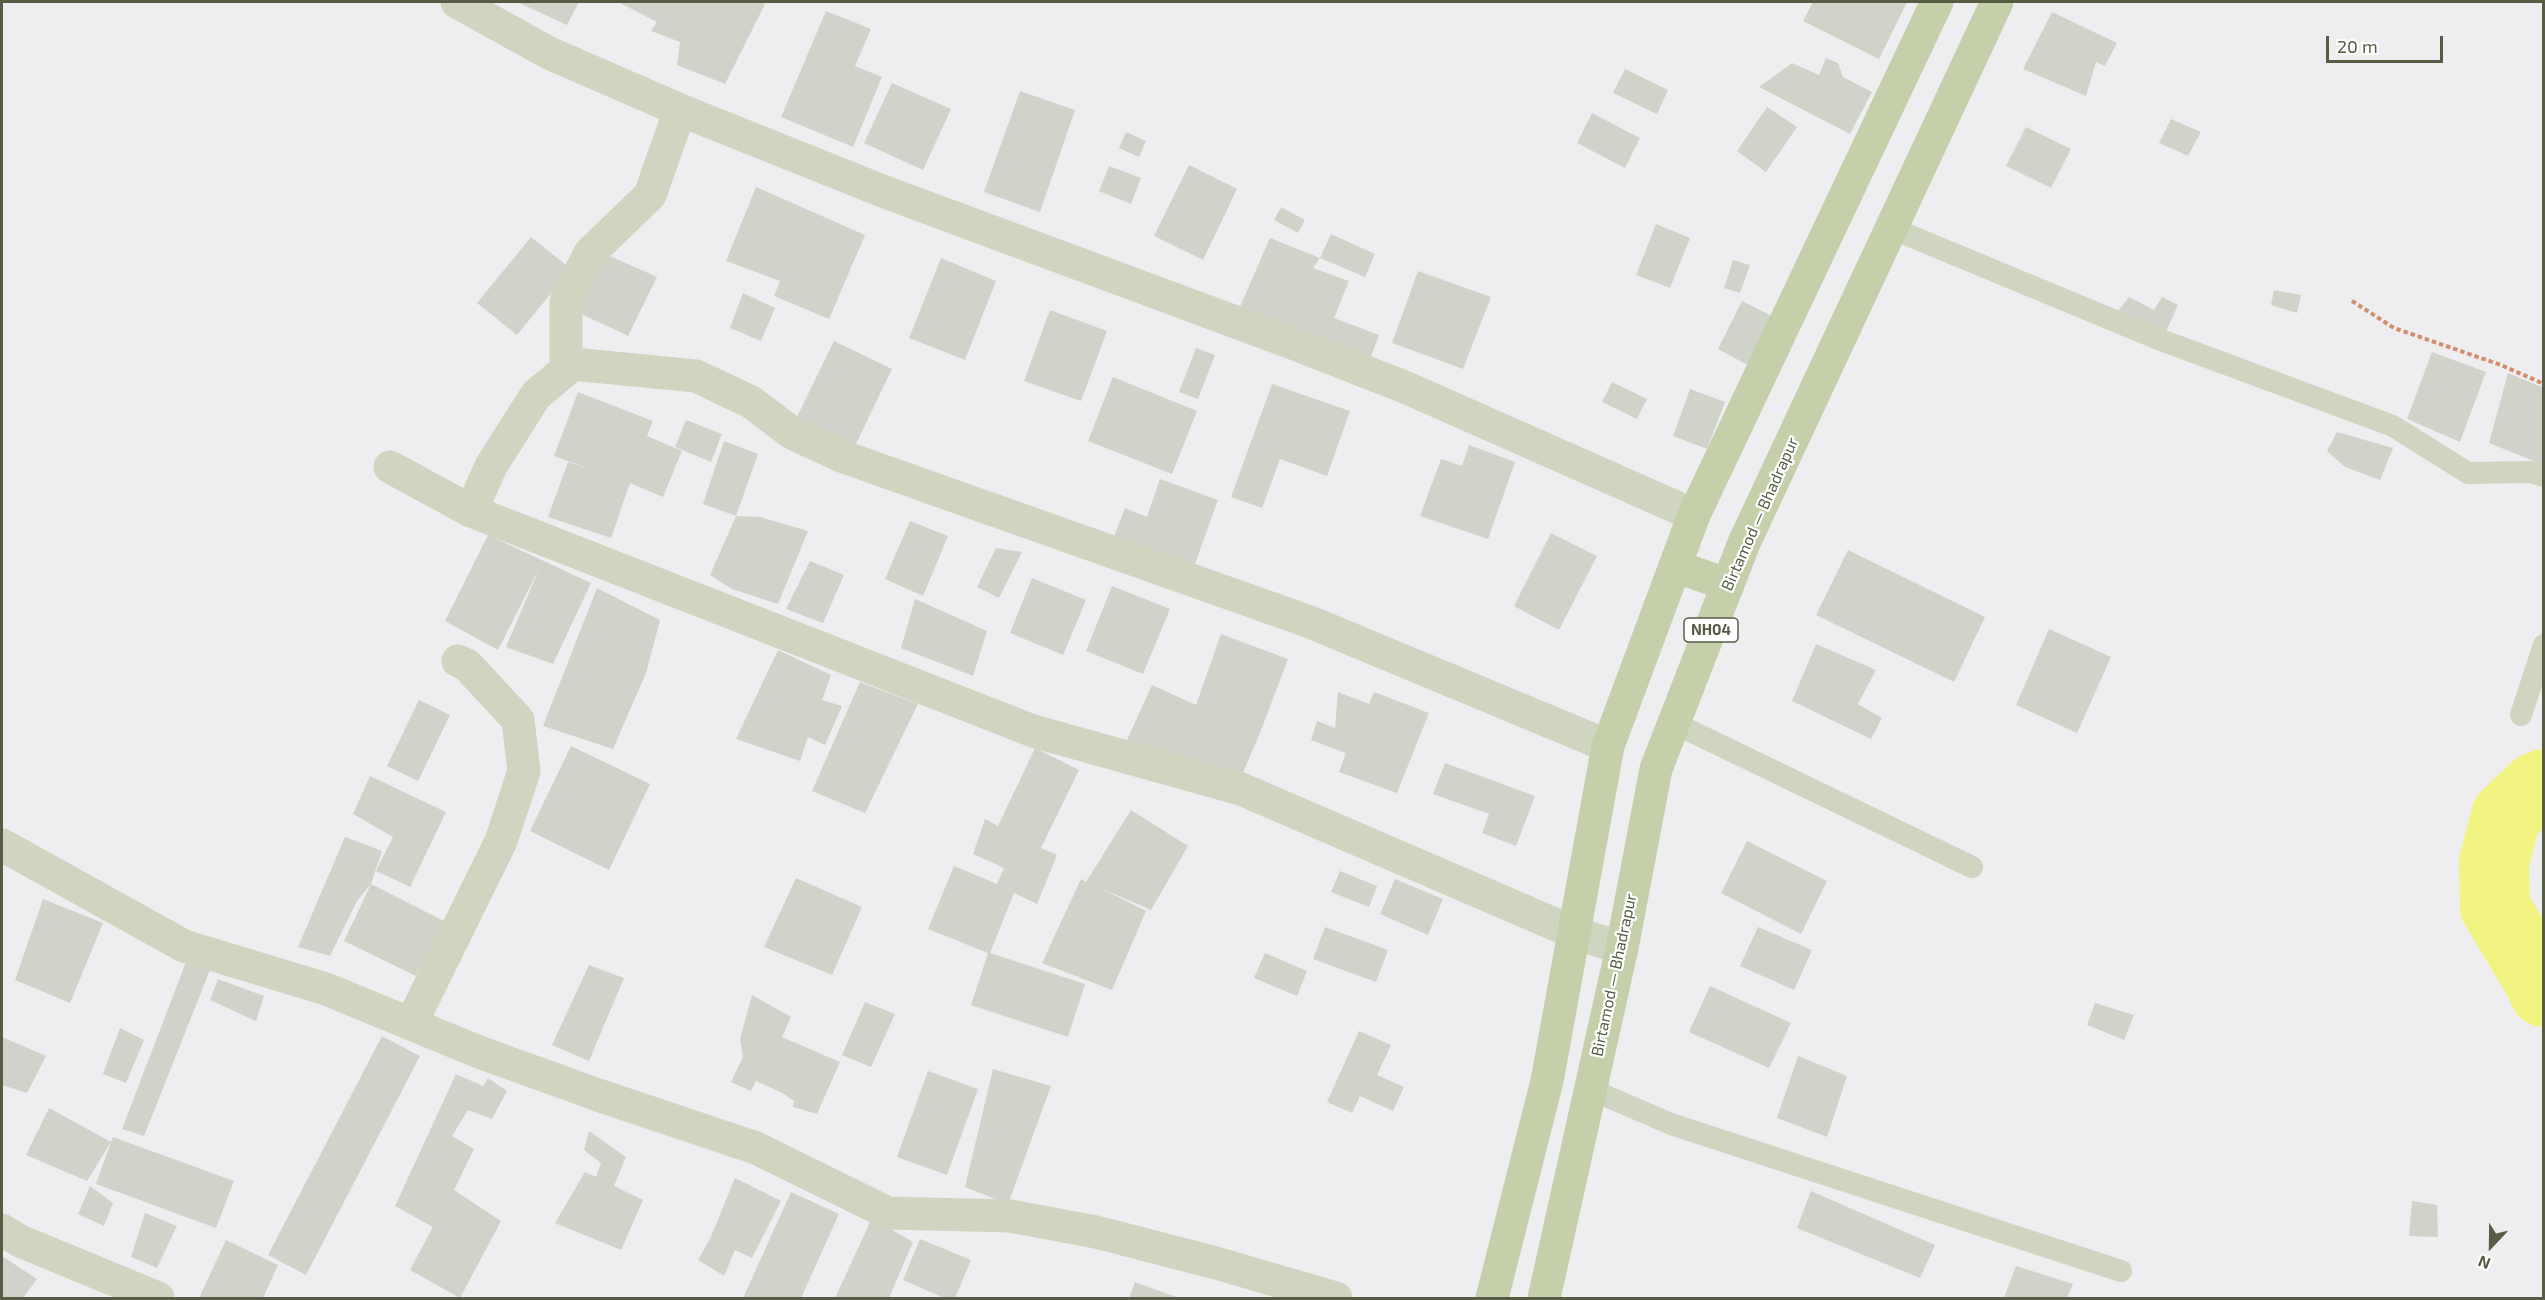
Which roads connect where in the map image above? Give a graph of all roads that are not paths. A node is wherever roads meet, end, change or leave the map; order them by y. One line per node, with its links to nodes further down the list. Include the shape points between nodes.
1 (457, 2): 4 (street, via 549,53)
2 (1937, 2): 10 (main road)
3 (1997, 2): 5 (main road, Birtamod — Bhadrapur / NH04)
4 (680, 110): 6 (street, via 650,195 590,253 566,301); 10 (street, via 885,192 1407,388)
5 (1890, 228): 8 (lane, via 2162,340 2393,426 2468,473 2531,472); 12 (main road, Birtamod — Bhadrapur / NH04)
6 (566, 370): 9 (street, via 536,395 491,466); 17 (street, via 573,364 696,376 751,402 792,433 841,456 1310,622)
7 (390, 467): 9 (street)
8 (2544, 476)
9 (471, 511): 20 (street, via 1034,731 1241,789)
10 (1694, 515): 11 (main road)
11 (1675, 566): 12 (main road); 17 (main road)
12 (1728, 585): 16 (main road, Birtamod — Bhadrapur / NH04)
13 (2544, 645): 15 (lane)
14 (458, 661): 22 (street, via 467,665 518,720 524,771 501,841)
15 (2521, 715)
16 (1674, 723): 19 (lane); 21 (main road, Birtamod — Bhadrapur / NH04, via 1656,769)
17 (1608, 746): 20 (main road)
18 (2, 844): 22 (street, via 184,946 326,989)
19 (1972, 867)
20 (1575, 933): 21 (street); 28 (main road, via 1547,1081)
21 (1622, 948): 23 (main road, Birtamod — Bhadrapur / NH04)
22 (411, 1024): 27 (street, via 598,1095 756,1148 888,1213 1010,1216 1096,1232)
23 (1590, 1089): 25 (lane, via 1671,1124); 29 (main road, Birtamod — Bhadrapur / NH04)
24 (2, 1230): 26 (street, via 20,1242)
25 (2121, 1271)
26 (158, 1299)
27 (1336, 1299)
28 (1492, 1299)
29 (1544, 1299)

